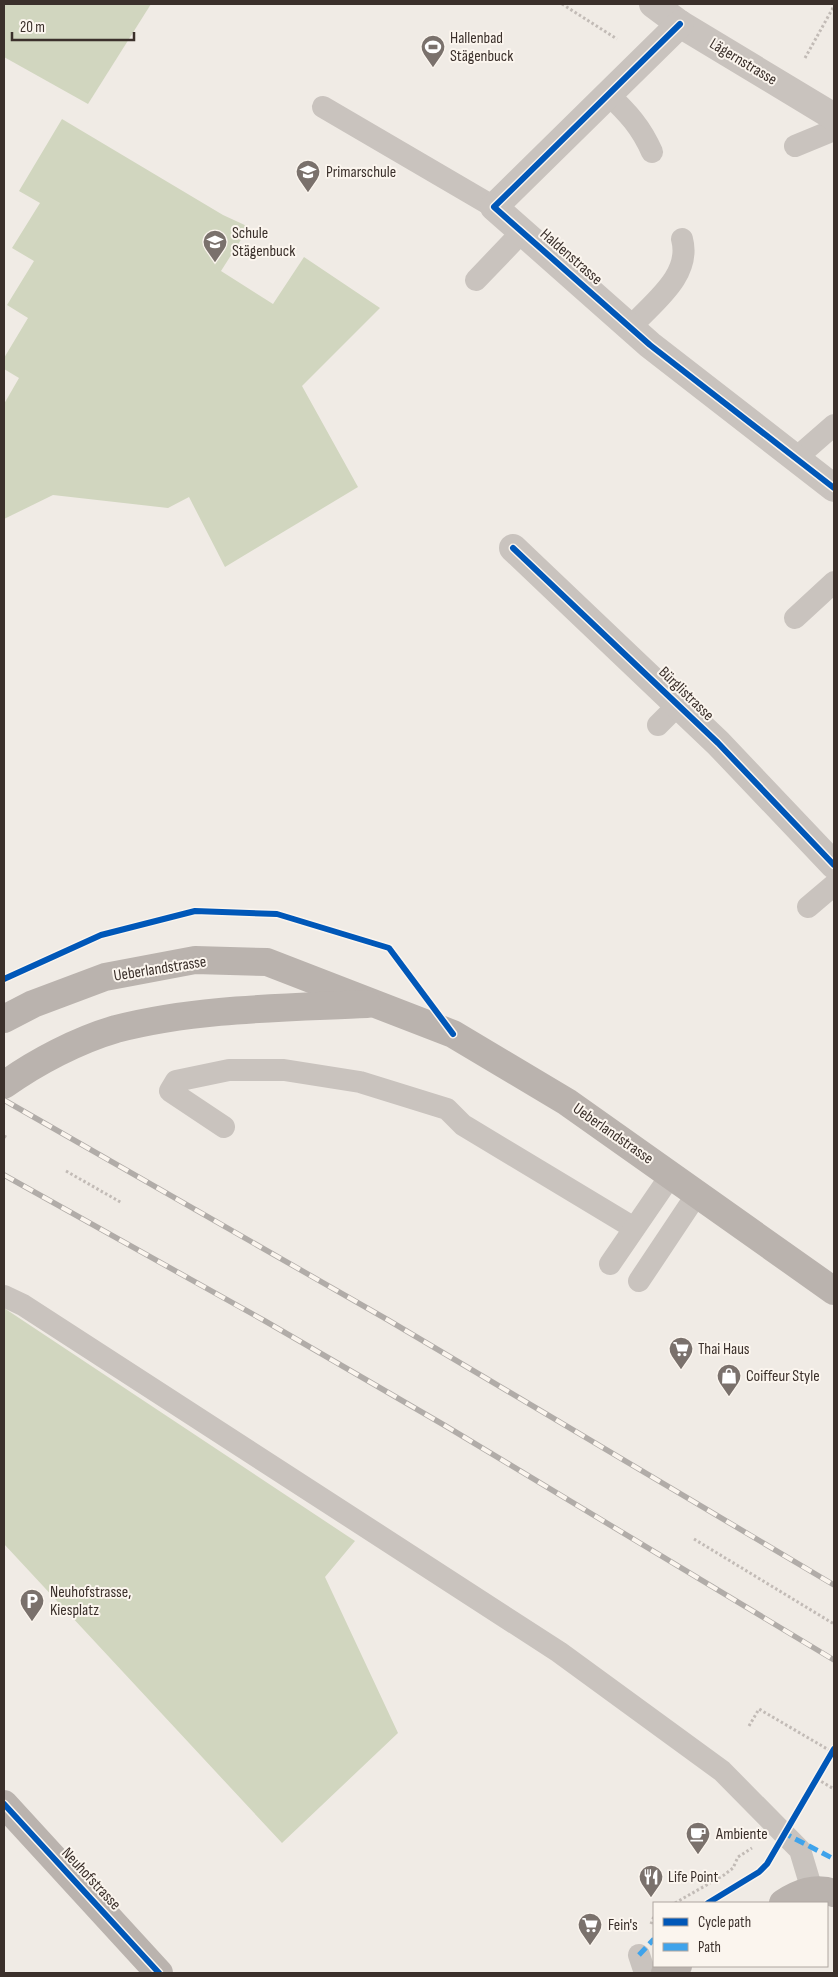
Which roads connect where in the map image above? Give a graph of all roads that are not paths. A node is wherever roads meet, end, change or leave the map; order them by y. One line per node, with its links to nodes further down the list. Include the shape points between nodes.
1 (653, 4): 2 (street, Lägernstrasse)
2 (680, 24): 3 (street); 5 (street, Lägernstrasse)
3 (608, 94): 8 (lane, via 643,132); 9 (street)
4 (323, 106): 9 (lane)
5 (834, 116)
6 (834, 123): 7 (lane, via 829,132)
7 (795, 146)
8 (652, 152)
9 (494, 207): 10 (street, Haldenstrasse)
10 (522, 232): 12 (lane); 15 (street, Haldenstrasse)
11 (682, 239): 14 (lane, via 682,265)
12 (476, 280)
13 (690, 288): 14 (lane)
14 (664, 293): 15 (lane)
15 (630, 328): 17 (street, Haldenstrasse)
16 (834, 424): 17 (lane)
17 (795, 459): 18 (street, Haldenstrasse)
18 (834, 488)
19 (513, 548): 22 (street, Bürglistrasse)
20 (834, 582): 21 (lane)
21 (795, 618)
22 (678, 705): 23 (lane); 24 (street, Bürglistrasse)
23 (658, 725)
24 (834, 865)
25 (834, 885): 26 (lane)
26 (808, 907)
27 (376, 1004): 28 (main road, Ueberlandstrasse, via 267,962 195,960 105,977 33,1004); 29 (main road, Ueberlandstrasse, via 193,1015 116,1030 66,1048); 31 (main road, Ueberlandstrasse, via 453,1034 567,1102)
28 (4, 1019)
29 (4, 1085)
30 (224, 1127): 33 (lane, via 170,1091 176,1081 229,1070 284,1070 360,1082 447,1109 463,1125)
31 (670, 1175): 32 (main road, Ueberlandstrasse); 33 (lane)
32 (697, 1194): 35 (lane); 36 (main road, Ueberlandstrasse)
33 (634, 1228): 34 (lane)
34 (610, 1264)
35 (639, 1281)
36 (834, 1291)
37 (4, 1296): 39 (lane, via 23,1305 560,1652 722,1771 800,1850)
38 (4, 1804): 42 (main road, Neuhofstrasse)
39 (823, 1891): 40 (main road, via 798,1894)
40 (785, 1902)
41 (676, 1967): 43 (main road)
42 (159, 1973)
43 (665, 1973)

